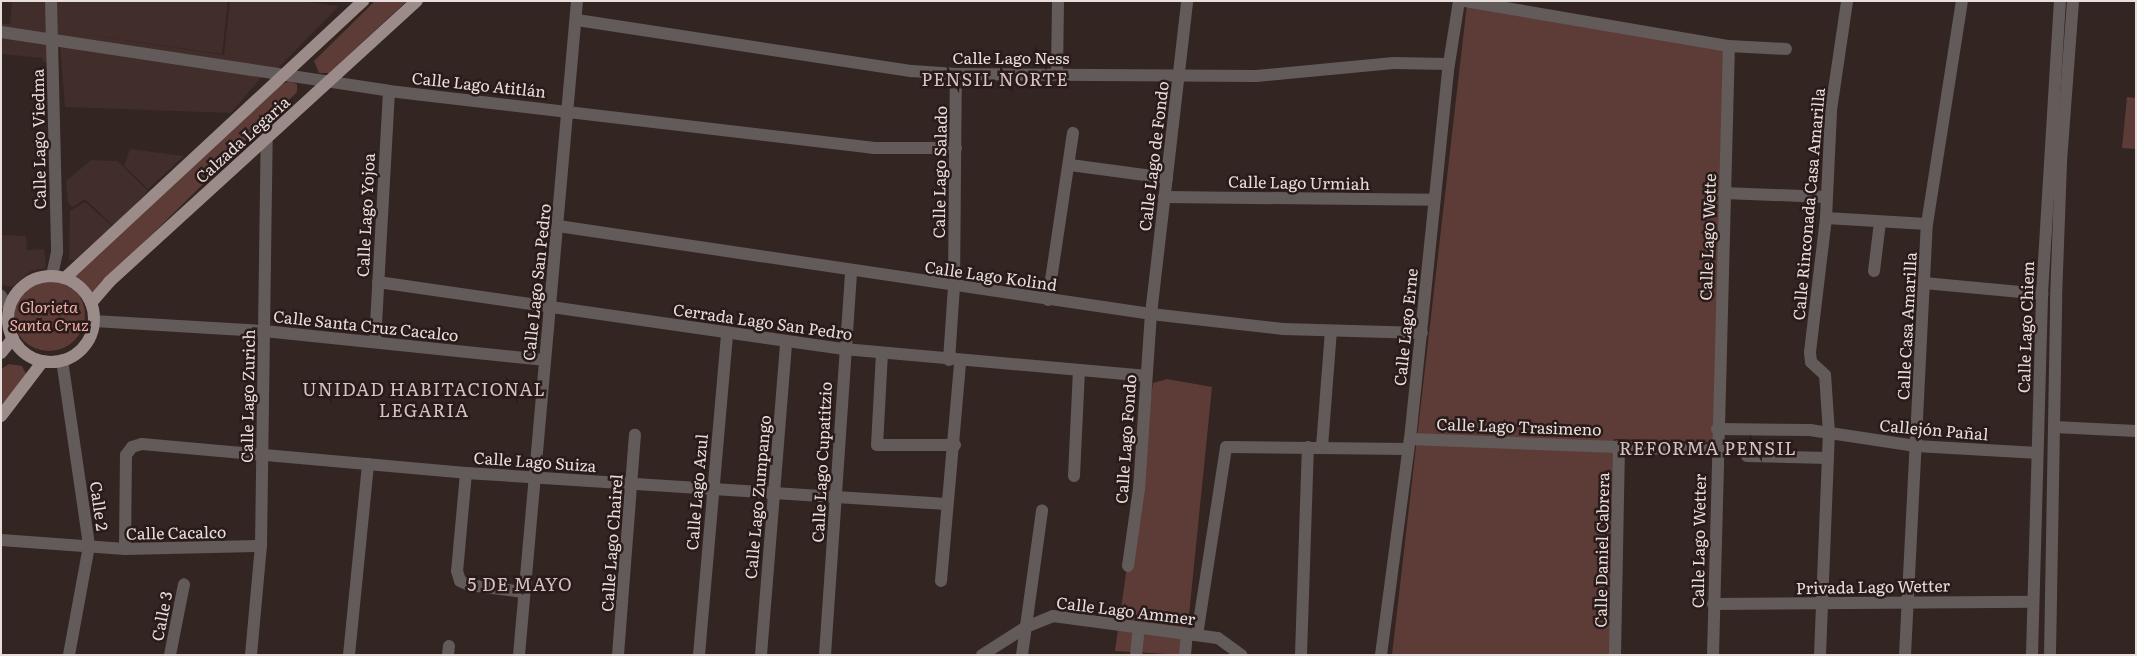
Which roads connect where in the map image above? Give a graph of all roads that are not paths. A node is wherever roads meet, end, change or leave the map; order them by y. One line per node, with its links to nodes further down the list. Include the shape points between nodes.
1 (51, 1): 15 (street, Calle Lago Viedma)
2 (363, 1): 20 (main road, Calzada Legaria)
3 (417, 1): 23 (main road, Calzada Legaria)
4 (578, 1): 13 (street, Calle Lago San Pedro)
5 (1058, 1): 19 (street)
6 (1187, 1): 22 (street, Calle Lago de Fondo)
7 (1459, 1): 18 (street, Calle Lago Erne)
8 (1465, 1): 16 (street)
9 (1847, 1): 33 (street, Calle Rinconada Casa Amarilla, via 1831,110)
10 (1962, 1): 37 (street, Calle Casa Amarilla)
11 (2060, 1): 45 (street, Calle Lago Chiem)
12 (2073, 1): 69 (street, Calle Lago Chiem, via 2061,170)
13 (576, 20): 21 (street, Calle Lago Ness); 25 (street, Calle Lago San Pedro)
14 (1, 32): 15 (street, Calle Lago Atitlán)
15 (52, 40): 20 (street, Calle Lago Atitlán); 41 (street, Calle Lago Viedma)
16 (1729, 46): 17 (street); 31 (street, Calle Lago Wette)
17 (1786, 49)
18 (1449, 64): 22 (street, Calle Lago Ness, via 1393,63 1256,76); 34 (street, Calle Lago Erne)
19 (1057, 73): 21 (street, Calle Lago Ness); 22 (street, Calle Lago Ness)
20 (288, 74): 23 (street, Calle Lago Atitlán); 41 (main road, Calzada Legaria)
21 (956, 74): 28 (street, Calle Lago Salado)
22 (1179, 78): 30 (street, Calle Lago de Fondo)
23 (330, 82): 24 (street, Calle Lago Atitlán); 27 (main road, Calzada Legaria)
24 (389, 91): 25 (street, Calle Lago Atitlán); 42 (street, Calle Lago Yojoa)
25 (568, 110): 28 (street, Calle Lago Atitlán, via 873,148); 38 (street, Calle Lago San Pedro)
26 (1073, 133): 29 (street)
27 (268, 138): 48 (main road, Calzada Legaria, via 109,282); 52 (street, Calle Lago Zurich)
28 (956, 148): 44 (street, Calle Lago Salado)
29 (1070, 165): 30 (street); 47 (street)
30 (1166, 178): 32 (street, Calle Lago de Fondo)
31 (1724, 193): 33 (street); 70 (street, Calle Lago Wette)
32 (1164, 197): 34 (street, Calle Lago Urmiah); 50 (street, Calle Lago de Fondo)
33 (1826, 197): 35 (street, Calle Rinconada Casa Amarilla)
34 (1434, 200): 55 (street, Calle Lago Erne)
35 (1826, 218): 36 (street); 72 (street, Calle Rinconada Casa Amarilla, via 1810,352 1812,362 1825,375)
36 (1880, 222): 37 (street); 40 (street)
37 (1927, 224): 43 (street, Calle Casa Amarilla)
38 (558, 226): 39 (street, Calle Lago Kolind); 49 (street, Calle Lago San Pedro)
39 (851, 271): 44 (street, Calle Lago Kolind); 59 (street, Calle Lago Cupatitzio)
40 (1874, 271)
41 (58, 277): 46 (main road, via 30,282); 48 (main road, via 81,288)
42 (378, 282): 49 (street, Cerrada Lago San Pedro); 58 (street, Calle Lago Yojoa)
43 (1924, 283): 45 (street); 77 (street, Calle Casa Amarilla)
44 (954, 286): 47 (street, Calle Lago Kolind); 65 (street, Calle Lago Salado)
45 (2042, 294): 81 (street, Calle Lago Chiem)
46 (6, 300): 56 (main road)
47 (1048, 300): 50 (street, Calle Lago Kolind)
48 (91, 303): 51 (main road)
49 (551, 307): 54 (street, Cerrada Lago San Pedro); 63 (street, Calle Lago San Pedro)
50 (1151, 314): 53 (street, Calle Lago Kolind, via 1283,329); 67 (street, Calle Lago Fondo)
51 (94, 321): 52 (street, Calle Santa Cruz Cacalco); 62 (main road, via 85,346)
52 (264, 331): 58 (street, Calle Santa Cruz Cacalco); 82 (street, Calle Lago Zurich)
53 (1331, 331): 55 (street, Calle Lago Kolind); 79 (street)
54 (727, 332): 57 (street, Cerrada Lago San Pedro); 90 (street, Calle Lago Azul)
55 (1422, 333): 74 (street, Calle Lago Erne)
56 (13, 338): 61 (main road); 64 (main road, via 25,353)
57 (786, 341): 59 (street, Cerrada Lago San Pedro); 91 (street, Calle Lago Zumpango)
58 (375, 342): 63 (street, Calle Santa Cruz Cacalco)
59 (844, 349): 60 (street, Cerrada Lago San Pedro); 92 (street, Calle Lago Cupatitzio)
60 (882, 352): 65 (street, Cerrada Lago San Pedro); 75 (street, via 877,445)
61 (1, 353)
62 (62, 360): 64 (main road); 96 (street, Calle 2)
63 (544, 360): 87 (street, Calle Lago San Pedro)
64 (43, 361): 68 (main road)
65 (955, 361): 66 (street, Cerrada Lago San Pedro); 75 (street, Calle Lago Salado)
66 (1079, 371): 67 (street, Cerrada Lago San Pedro); 88 (street)
67 (1145, 376): 99 (street, Calle Lago Fondo, via 1139,489)
68 (1, 416)
69 (2054, 427): 71 (street); 131 (street, Calle Lago Chiem)
70 (1718, 429): 72 (street, via 1774,428); 80 (street, Calle Lago Wetter)
71 (2136, 431)
72 (1829, 433): 77 (street, Callejón Pañal); 84 (street, Calle Rinconada Casa Amarilla)
73 (636, 435): 89 (street, Calle Lago Chairel)
74 (1409, 444): 76 (street, Calle Lago Trasimeno); 79 (street, Calle Lago Trasimeno); 125 (street, Calle Lago Erne)
75 (955, 445): 93 (street, Calle Lago Salado)
76 (1619, 446): 80 (street, Calle Lago Trasimeno); 126 (street, Calle Daniel Cabrera)
77 (1916, 446): 81 (street, Callejón Pañal); 103 (street, Calle Casa Amarilla)
78 (1308, 447): 79 (street, Calle Lago Trasimeno); 109 (street, Calle Lago Trasimeno, via 1226,447); 124 (street)
79 (1322, 447)
80 (1716, 451): 106 (street, Calle Lago Wetter)
81 (2036, 453): 105 (street, Calle Lago Chiem)
82 (263, 455): 85 (street, Calle Lago Suiza); 97 (street, Calle Lago Zurich); 98 (street, Calle Lago Suiza, via 142,444 132,447 126,456)
83 (1747, 456): 84 (street)
84 (1828, 458): 104 (street, Calle Rinconada Casa Amarilla)
85 (368, 464): 86 (street, Calle Lago Suiza); 113 (street)
86 (466, 473): 87 (street, Calle Lago Suiza); 102 (street, via 457,570 460,581 469,586)
87 (536, 476): 89 (street, Calle Lago Suiza); 102 (street, Calle Lago San Pedro)
88 (1074, 476)
89 (632, 484): 90 (street, Calle Lago Suiza); 115 (street, Calle Lago Chairel)
90 (712, 488): 91 (street, Calle Lago Suiza); 116 (street, Calle Lago Azul)
91 (774, 493): 92 (street, Calle Lago Suiza); 117 (street, Calle Lago Zumpango)
92 (836, 498): 93 (street, Calle Lago Suiza); 118 (street, Calle Lago Cupatitzio)
93 (947, 504): 100 (street, Calle Lago Salado)
94 (1042, 510): 107 (street)
95 (1, 540): 96 (street, Calle Cacalco)
96 (89, 546): 98 (street, Calle Cacalco); 110 (street, Calle 2)
97 (261, 546): 98 (street, Calle Cacalco); 112 (street, Calle Lago Zurich)
98 (125, 549)
99 (1128, 566)
100 (941, 581)
101 (184, 584): 111 (street, Calle 3)
102 (524, 592): 114 (street, Calle Lago San Pedro)
103 (1908, 601): 104 (street, Privada Lago Wetter); 105 (street, Privada Lago Wetter); 129 (street, Calle Casa Amarilla)
104 (1822, 602): 106 (street, Privada Lago Wetter); 128 (street, Calle Rinconada Casa Amarilla)
105 (2033, 602): 130 (street, Calle Lago Chiem)
106 (1713, 604): 127 (street, Calle Lago Wetter)
107 (1026, 628): 108 (street, Calle Lago Ammer, via 1053,616); 119 (street, Calle Lago Ammer); 120 (street)
108 (1139, 628): 109 (street, Calle Lago Ammer); 121 (street)
109 (1192, 634): 122 (street); 123 (street, Calle Lago Ammer, via 1225,641)
110 (68, 655)
111 (170, 655)
112 (251, 655)
113 (349, 655)
114 (519, 655)
115 (618, 655)
116 (699, 655)
117 (761, 655)
118 (825, 655)
119 (982, 655)
120 (1022, 655)
121 (1136, 655)
122 (1185, 655)
123 (1241, 655)
124 (1301, 655)
125 (1381, 655)
126 (1615, 655)
127 (1713, 655)
128 (1820, 655)
129 (1905, 655)
130 (2032, 655)
131 (2050, 655)

